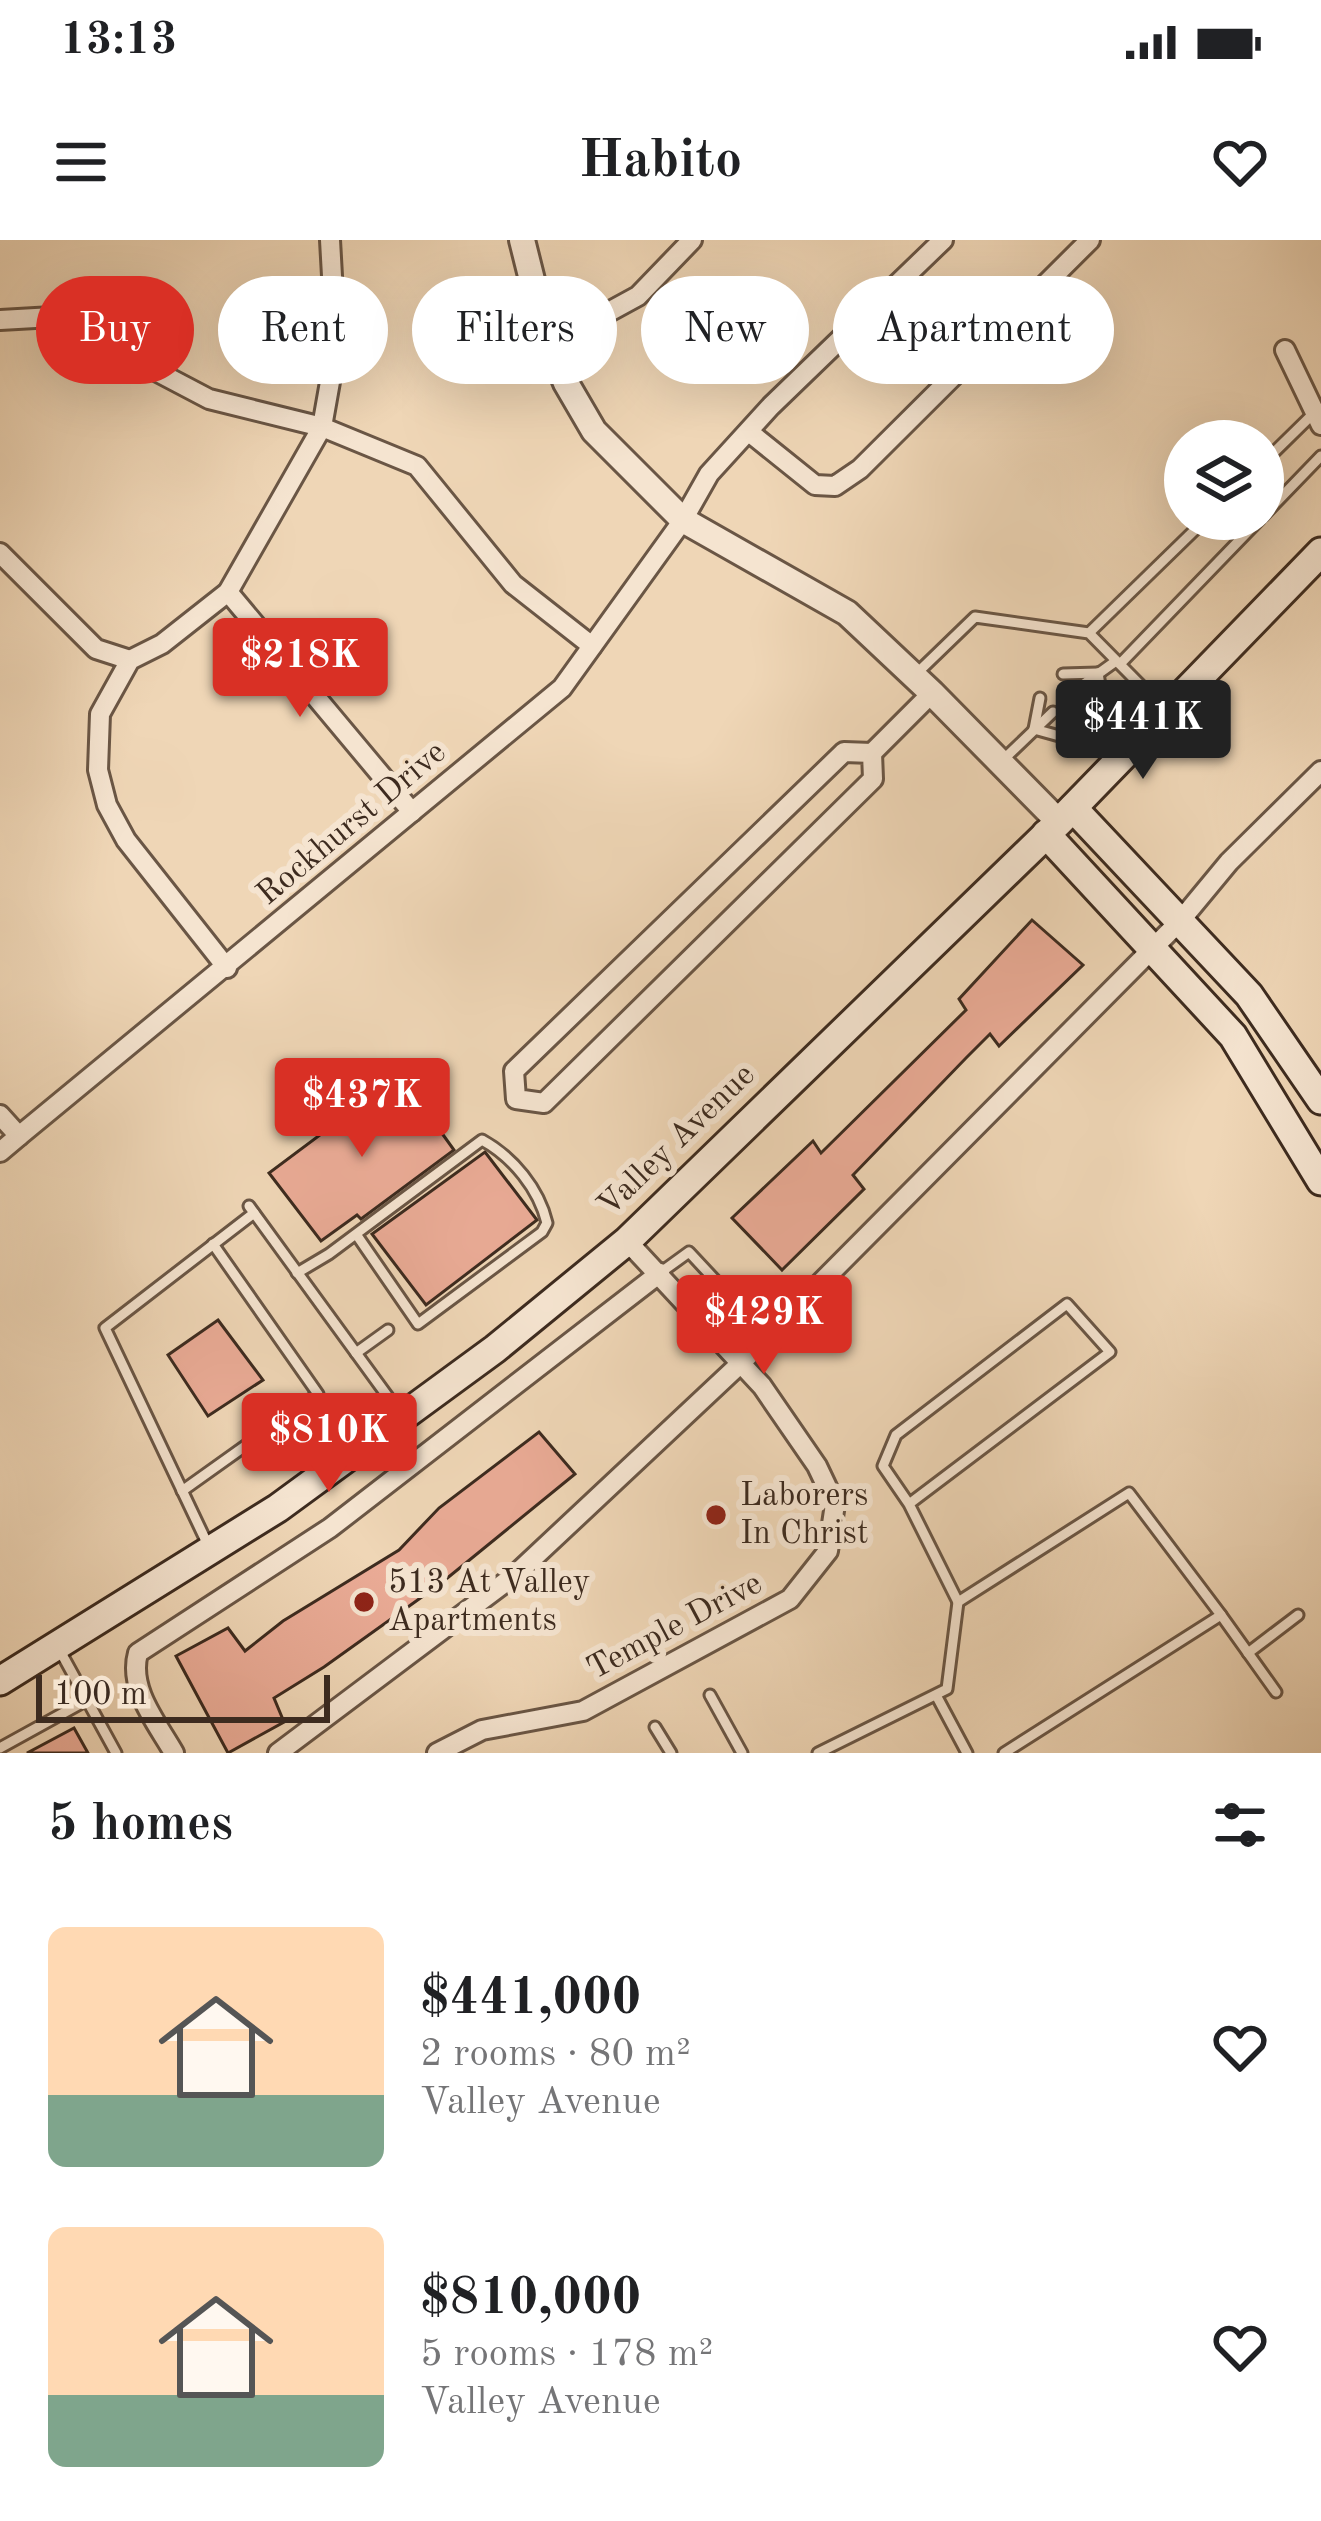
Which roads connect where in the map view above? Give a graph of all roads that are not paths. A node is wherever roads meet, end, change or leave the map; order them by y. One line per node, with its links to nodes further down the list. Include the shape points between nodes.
1 (330, 240): 12 (street, via 336,348)
2 (522, 240): 6 (street)
3 (943, 240): 13 (street, Rockhurst Drive)
4 (1090, 240): 13 (street, via 835,486 814,485)
5 (689, 241): 7 (street)
6 (531, 276)
7 (617, 307)
8 (0, 320): 12 (street, via 53,317 209,399)
9 (1285, 350): 11 (street)
10 (567, 384): 17 (street, via 594,431)
11 (1318, 419): 14 (lane)
12 (322, 427): 22 (street); 24 (street, via 417,466 513,584)
13 (749, 431): 17 (street, Rockhurst Drive, via 709,474)
14 (1284, 446)
15 (1321, 456): 16 (lane)
16 (1284, 495)
17 (683, 520): 24 (street, Rockhurst Drive); 29 (street, via 847,613)
18 (1184, 540): 23 (lane)
19 (1240, 540): 26 (lane)
20 (1321, 552): 33 (main road, Valley Avenue)
21 (0, 553): 25 (street, via 96,649)
22 (228, 592): 25 (street); 38 (street)
23 (1089, 633): 26 (lane); 29 (lane, via 975,617)
24 (592, 646): 38 (street, Rockhurst Drive, via 562,688)
25 (130, 660): 42 (street, via 100,714 106,805)
26 (1118, 662): 27 (lane); 33 (lane)
27 (1098, 673): 28 (lane); 30 (lane); 34 (lane, via 1102,698 1063,737)
28 (1063, 674)
29 (923, 685): 35 (street); 36 (street)
30 (1077, 689)
31 (1040, 698): 34 (lane)
32 (1053, 712): 34 (lane)
33 (1167, 712): 39 (main road, Valley Avenue)
34 (1034, 729): 36 (lane)
35 (872, 753): 35 (street, via 872,779 544,1103 517,1099 514,1071 844,752)
36 (1000, 763): 39 (street)
37 (1321, 771): 40 (street)
38 (412, 812): 42 (street, Rockhurst Drive)
39 (1060, 821): 40 (main road); 41 (main road); 49 (main road, Valley Avenue)
40 (1181, 920): 41 (street); 43 (main road, via 1249,994)
41 (1154, 948): 47 (main road, via 1233,1036); 54 (street)
42 (227, 968): 45 (street, Rockhurst Drive)
43 (1321, 1100)
44 (0, 1115): 45 (street)
45 (19, 1136): 46 (street, Rockhurst Drive)
46 (0, 1152)
47 (1321, 1181)
48 (356, 1234): 48 (lane, via 482,1140 506,1153 547,1223 418,1324); 51 (lane)
49 (627, 1241): 52 (street, Temple Drive); 57 (main road, Valley Avenue)
50 (213, 1244): 51 (lane, via 251,1210); 58 (lane, via 105,1328); 58 (lane, via 317,1398)
51 (297, 1273): 55 (lane)
52 (660, 1274): 54 (lane, via 689,1252); 56 (street, Temple Drive); 74 (street, via 330,1528 138,1653 141,1695)
53 (388, 1330): 55 (lane)
54 (767, 1336): 56 (street)
55 (356, 1353): 57 (lane)
56 (740, 1364): 75 (street, via 515,1575); 76 (street, Temple Drive, via 817,1466 835,1504 828,1551 790,1600 583,1711 482,1730)
57 (402, 1417): 60 (main road, Valley Avenue)
58 (182, 1491): 60 (lane)
59 (909, 1504): 59 (lane, via 1109,1352 1067,1304 896,1435 883,1466); 61 (lane)
60 (211, 1550): 64 (main road, Valley Avenue)
61 (958, 1602): 62 (lane, via 1129,1493); 69 (lane, via 947,1690)
62 (1221, 1615): 65 (lane); 81 (lane)
63 (1298, 1615): 65 (lane)
64 (58, 1646): 66 (main road, Valley Avenue); 70 (lane)
65 (1248, 1653): 67 (lane)
66 (0, 1681)
67 (1276, 1692)
68 (710, 1695): 78 (lane)
69 (936, 1695): 79 (lane); 80 (lane)
70 (87, 1700): 72 (lane); 73 (lane)
71 (656, 1727): 77 (lane)
72 (0, 1748)
73 (116, 1753)
74 (174, 1753)
75 (278, 1753)
76 (437, 1753)
77 (671, 1753)
78 (742, 1753)
79 (818, 1753)
80 (967, 1753)
81 (1004, 1753)

